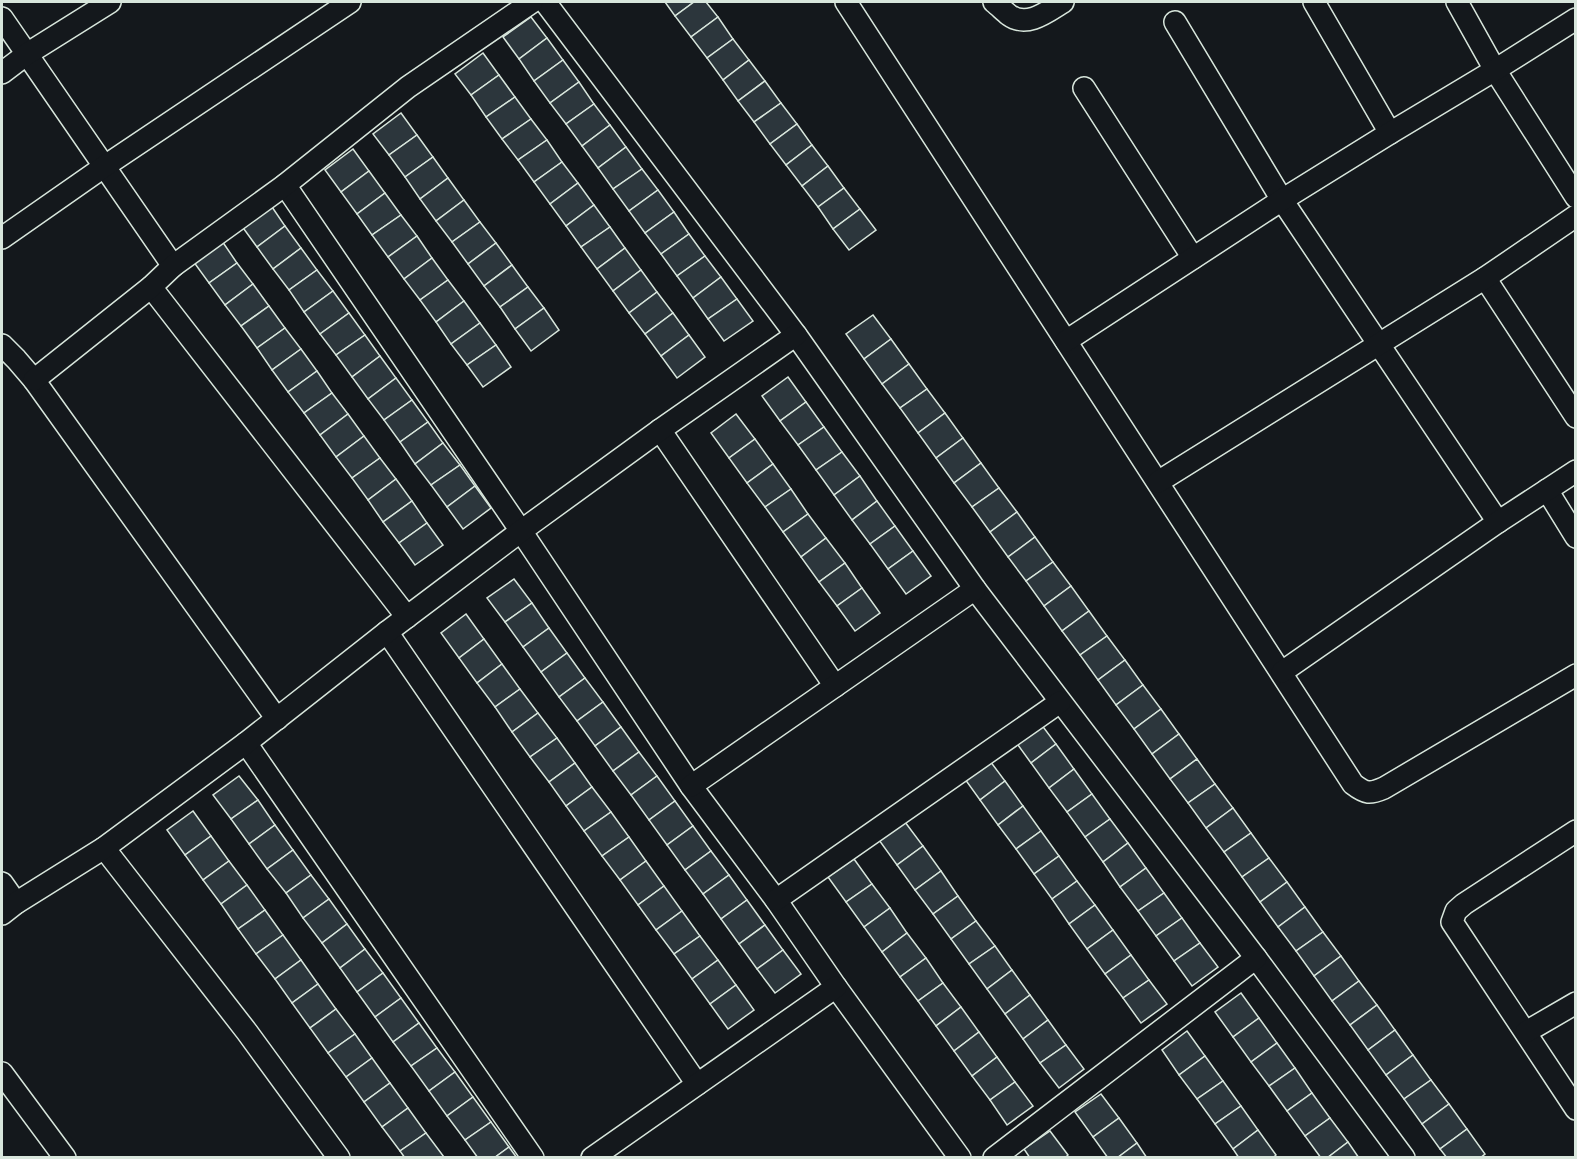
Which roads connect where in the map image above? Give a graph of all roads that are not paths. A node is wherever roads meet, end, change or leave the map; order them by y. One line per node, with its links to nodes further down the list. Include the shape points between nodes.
1 (110, 2): 13 (street)
2 (350, 2): 18 (street)
3 (532, 2): 19 (street, via 408,87)
4 (545, 2): 28 (street)
5 (846, 2): 29 (street)
6 (994, 2): 7 (street, via 1011,17 1025,21)
7 (1063, 2)
8 (1314, 2): 17 (street)
9 (1457, 2): 14 (street)
10 (2, 18): 13 (street)
11 (1575, 19): 14 (street)
12 (1175, 22): 21 (street)
13 (27, 54): 15 (street); 18 (street)
14 (1495, 70): 17 (street); 20 (street)
15 (2, 73)
16 (1084, 88): 24 (street)
17 (1389, 133): 21 (street)
18 (105, 166): 23 (street); 25 (street)
19 (285, 185): 25 (street); 39 (street)
20 (1575, 197)
21 (1282, 200): 24 (street); 30 (street)
22 (1575, 216): 26 (street)
23 (2, 238)
24 (1193, 258): 29 (street)
25 (173, 266): 27 (street)
26 (1485, 278): 30 (street); 33 (street)
27 (151, 287): 32 (street); 42 (street)
28 (796, 336): 34 (street); 41 (street)
29 (1066, 341): 36 (street)
30 (1379, 344): 36 (street); 38 (street)
31 (2, 345): 32 (street)
32 (34, 380): 48 (street)
33 (1575, 417)
34 (660, 430): 39 (street); 46 (street)
35 (1575, 471): 37 (street)
36 (1158, 482): 44 (street)
37 (1547, 490): 38 (street); 40 (street)
38 (1498, 522): 44 (street)
39 (521, 531): 42 (street); 50 (street)
40 (1575, 537)
41 (975, 589): 46 (street); 47 (street)
42 (407, 617): 43 (street)
43 (387, 632): 48 (street); 61 (street)
44 (1282, 672): 45 (street, via 1353,784 1363,792 1384,788)
45 (1575, 675)
46 (835, 686): 50 (street)
47 (1060, 702): 54 (street); 56 (street)
48 (277, 719): 49 (street)
49 (246, 743): 52 (street); 65 (street)
50 (691, 786): 54 (street)
51 (1575, 831): 59 (street, via 1464,904 1452,922)
52 (104, 848): 55 (street); 64 (street)
53 (2, 884): 55 (street)
54 (776, 900): 57 (street)
55 (9, 909)
56 (1256, 958): 68 (street); 69 (street)
57 (836, 987): 61 (street); 67 (street)
58 (1575, 1003): 59 (street)
59 (1526, 1032): 62 (street)
60 (2, 1073): 63 (street)
61 (697, 1084): 66 (street)
62 (1575, 1108)
63 (65, 1158)
64 (339, 1158)
65 (533, 1158)
66 (592, 1158)
67 (960, 1158)
68 (994, 1158)
69 (1404, 1158)

